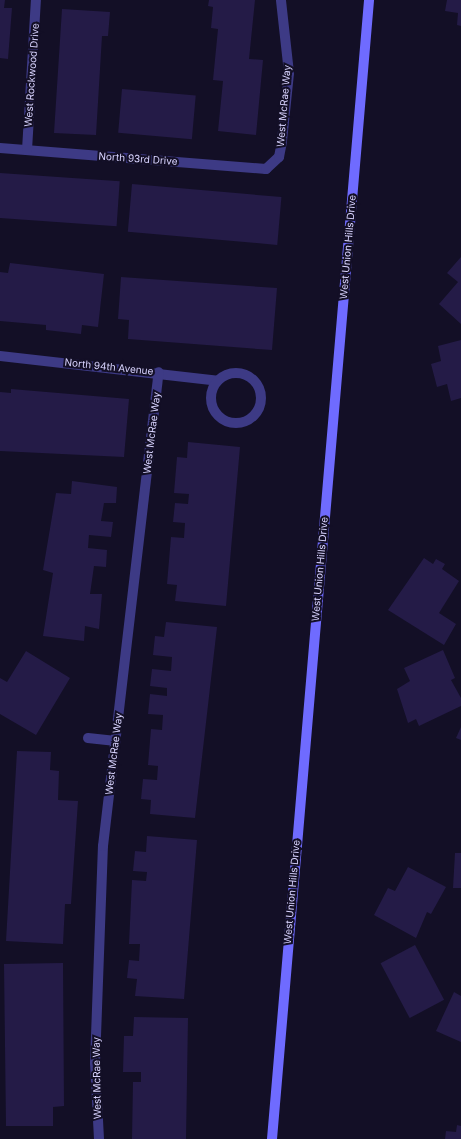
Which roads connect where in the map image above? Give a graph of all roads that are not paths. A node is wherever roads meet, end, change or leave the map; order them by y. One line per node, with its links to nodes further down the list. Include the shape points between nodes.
1 (36, 0): 5 (street, West Rockwood Drive)
2 (281, 0): 6 (street, West McRae Way, via 288,73 282,142)
3 (369, 0): 13 (main road, West Union Hills Drive)
4 (0, 148): 5 (street, North 93rd Drive)
5 (27, 150): 6 (street, North 93rd Drive, via 266,169)
6 (275, 163)
7 (0, 356): 8 (street, North 94th Avenue)
8 (159, 372): 9 (street, North 94th Avenue); 11 (street, West McRae Way)
9 (218, 381): 9 (street, North 94th Avenue, via 211,396 216,413 230,423 238,424 254,416 261,394 254,380 232,373)
10 (88, 738): 11 (street)
11 (116, 741): 12 (street, West McRae Way, via 103,846 95,1063)
12 (99, 1139)
13 (272, 1139)

